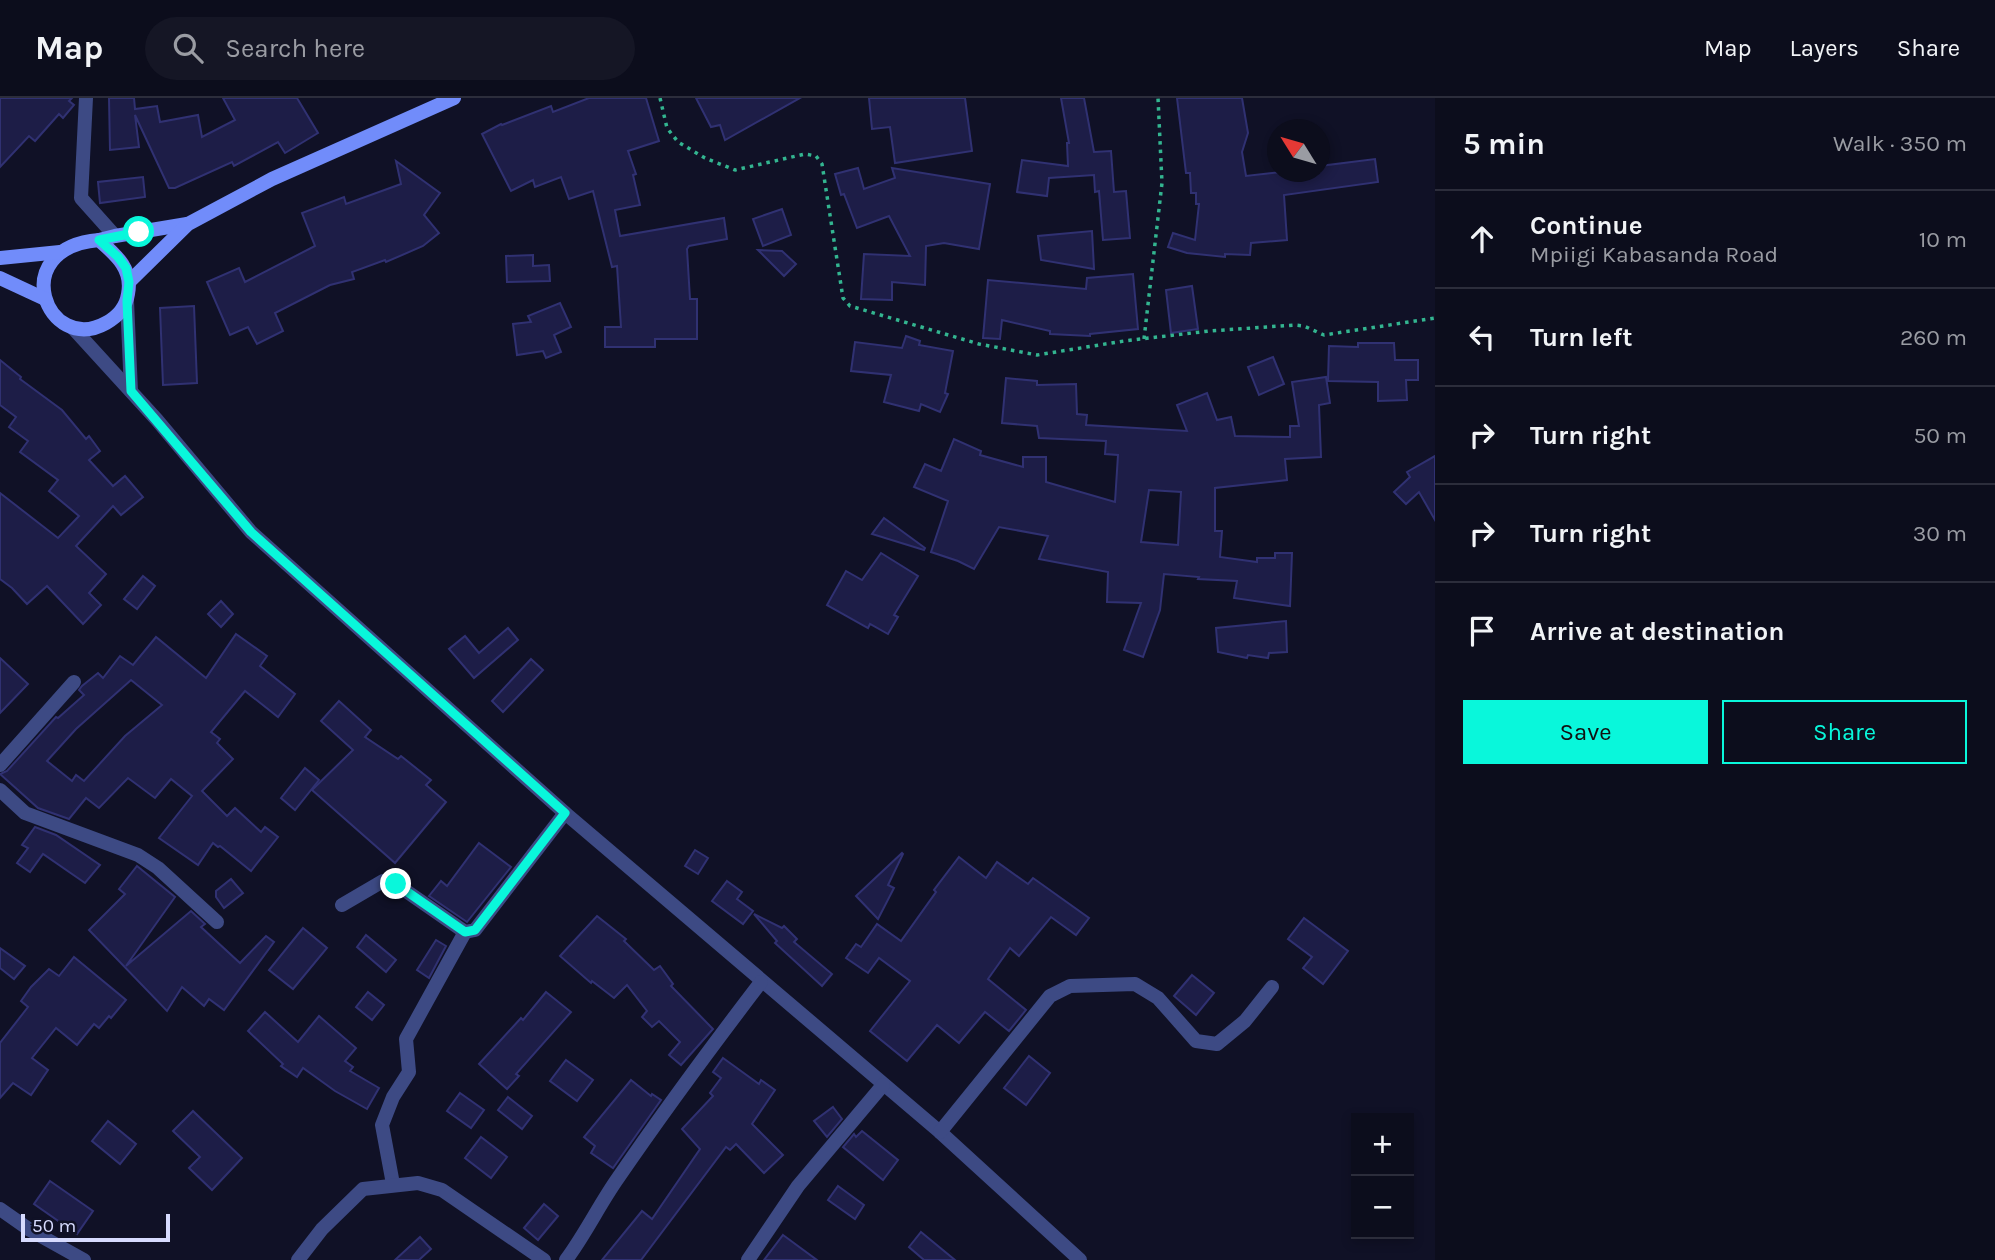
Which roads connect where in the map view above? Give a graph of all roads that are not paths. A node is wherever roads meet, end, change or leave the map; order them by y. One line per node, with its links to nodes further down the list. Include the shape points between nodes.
1 (86, 98): 4 (street, via 81,198)
2 (454, 98): 3 (main road, via 272,179)
3 (188, 224): 4 (main road); 9 (main road)
4 (114, 236): 5 (main road)
5 (99, 240): 6 (main road); 9 (main road, via 126,268)
6 (60, 253): 7 (main road); 10 (main road, via 45,274)
7 (0, 258)
8 (0, 278): 10 (main road)
9 (129, 282): 11 (main road)
10 (45, 299): 12 (main road, via 60,321)
11 (127, 301): 12 (main road, via 116,318 98,327); 13 (street)
12 (73, 328): 13 (street)
13 (131, 391): 17 (street, via 251,532)
14 (74, 682): 15 (street)
15 (0, 765)
16 (0, 790): 19 (street, via 25,813 138,855)
17 (565, 813): 20 (street, via 475,930); 21 (street)
18 (342, 905): 20 (street, via 383,881 396,884)
19 (217, 922)
20 (465, 932): 25 (street, via 406,1040 409,1072 382,1125)
21 (761, 982): 23 (street); 30 (street, via 662,1114)
22 (1272, 987): 24 (street, via 1245,1021 1217,1044 1196,1041 1158,998 1135,984 1070,986 1050,996)
23 (883, 1084): 24 (street); 31 (street, via 798,1186)
24 (940, 1132): 32 (street)
25 (393, 1184): 28 (street, via 363,1189); 29 (street, via 418,1183 442,1190)
26 (0, 1209): 27 (street)
27 (82, 1260)
28 (298, 1260)
29 (544, 1260)
30 (566, 1260)
31 (748, 1260)
32 (1080, 1260)

